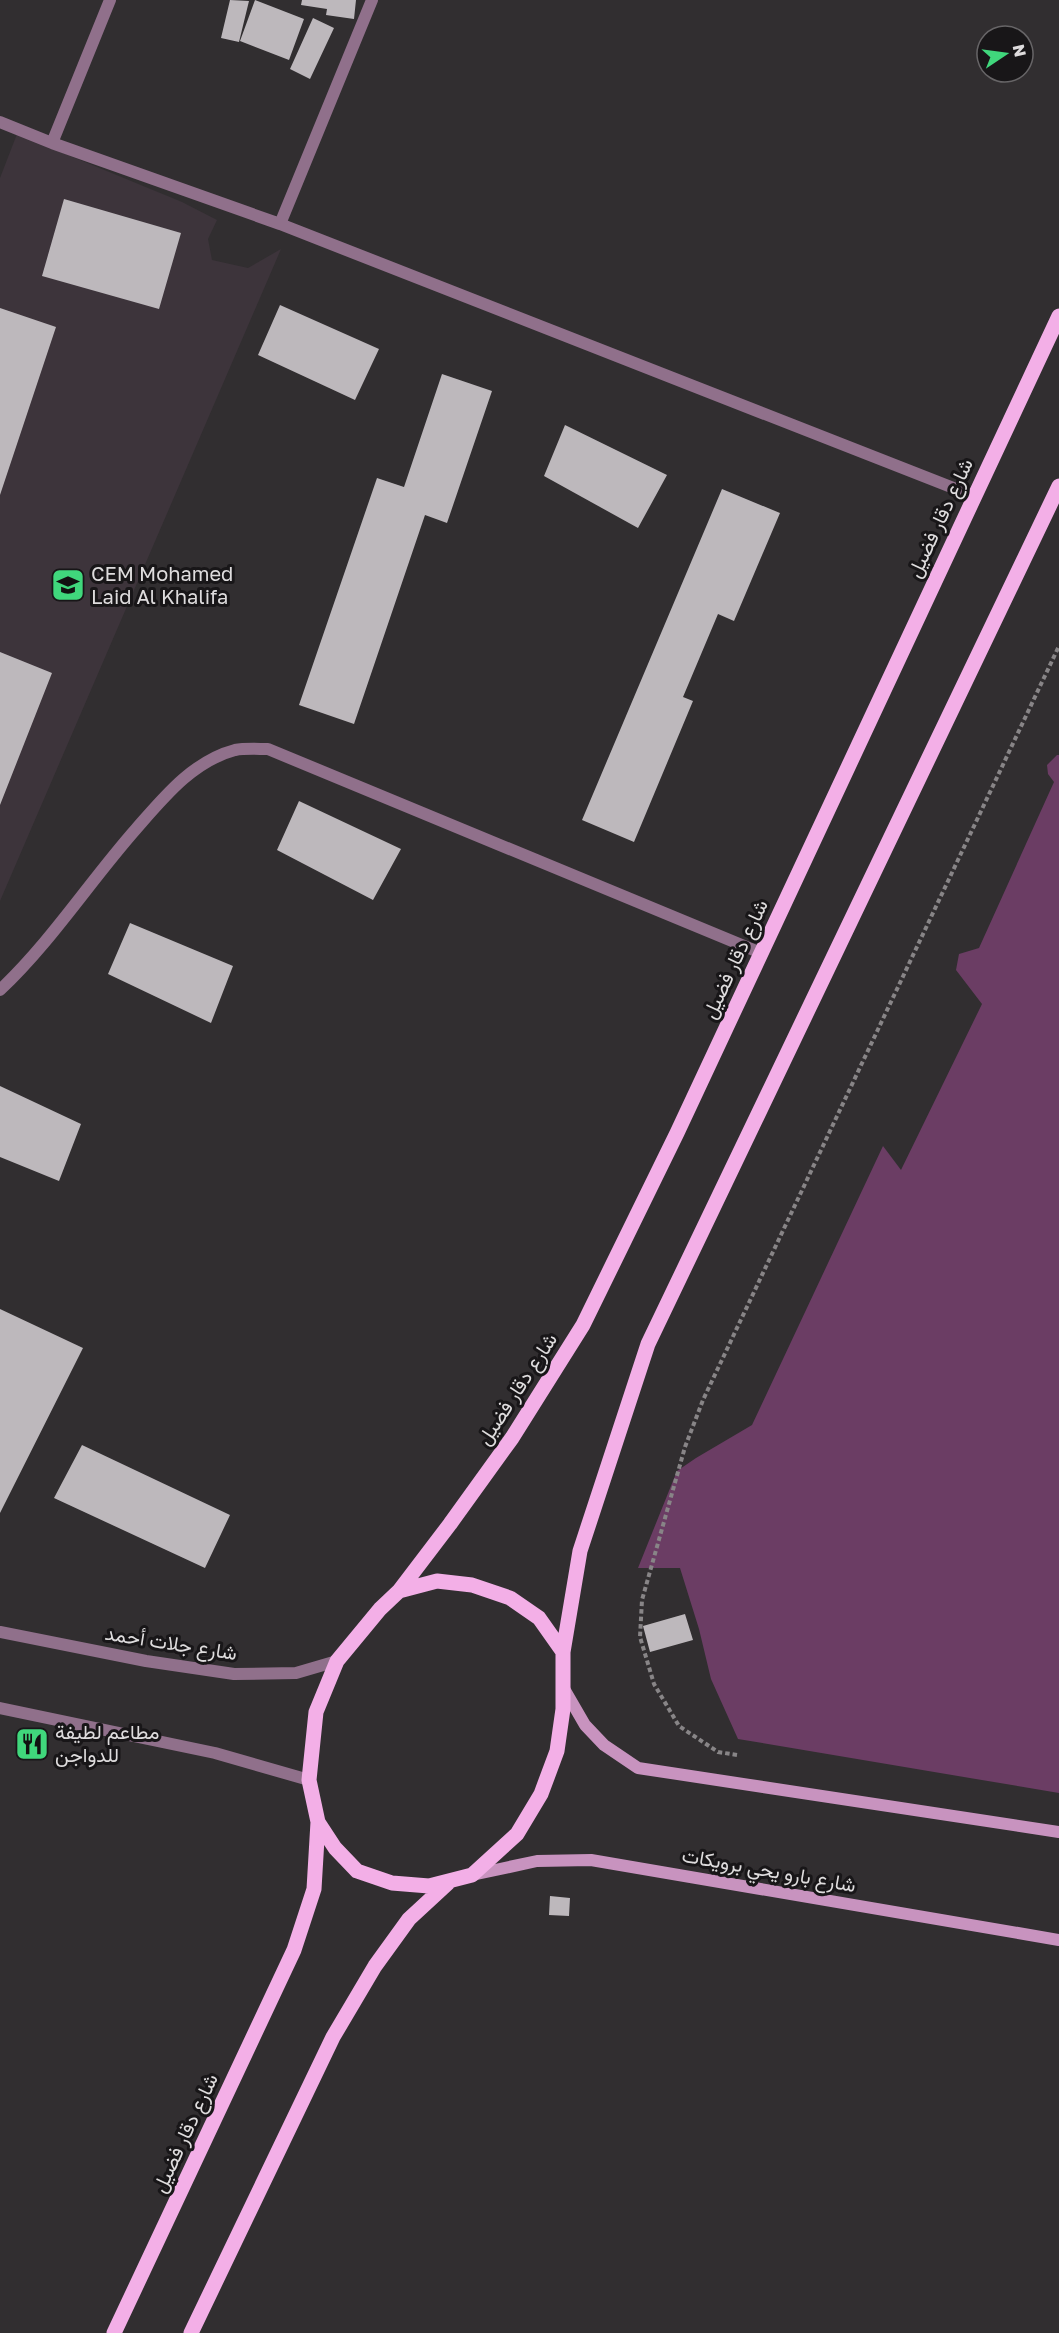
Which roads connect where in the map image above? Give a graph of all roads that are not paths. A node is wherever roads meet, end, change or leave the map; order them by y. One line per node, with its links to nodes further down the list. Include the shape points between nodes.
1 (110, 0): 4 (street)
2 (372, 0): 5 (street)
3 (0, 122): 4 (street)
4 (52, 143): 5 (street)
5 (280, 224): 8 (street)
6 (1059, 316): 8 (main road, شارع دقار فضيل)
7 (1059, 486): 13 (main road, via 648,1344 580,1551)
8 (974, 496): 9 (main road, شارع دقار فضيل)
9 (761, 952): 10 (street, via 268,749 236,750 204,764 172,787 25,967); 11 (main road, شارع دقار فضيل, via 583,1325 512,1437)
10 (0, 990)
11 (399, 1591): 13 (main road, via 437,1581 472,1585 510,1598 538,1618); 14 (main road, شارع دقار فضيل)
12 (0, 1632): 14 (street, شارع جلات أحمد, via 234,1674 296,1674)
13 (563, 1652): 15 (main road)
14 (337, 1661): 17 (main road, شارع دقار فضيل, via 316,1712)
15 (563, 1687): 19 (main road, via 585,1725 604,1745 638,1768); 20 (main road, via 557,1751 541,1794 517,1834)
16 (0, 1708): 17 (street, via 215,1753)
17 (309, 1780): 18 (main road, شارع دقار فضيل)
18 (318, 1822): 21 (main road, via 335,1848 357,1870 392,1883 429,1886); 23 (main road, شارع دقار فضيل, via 314,1889 294,1950)
19 (1059, 1832)
20 (472, 1875): 21 (main road); 22 (main road, شارع بارو يحي برويكات, via 537,1861 591,1860)
21 (450, 1881): 24 (main road, via 408,1919 333,2037)
22 (1059, 1940)
23 (114, 2333)
24 (191, 2333)

